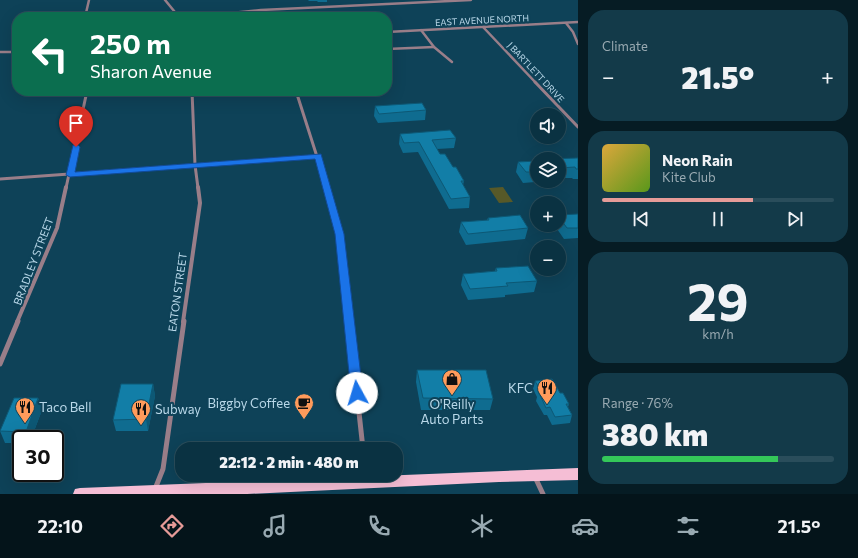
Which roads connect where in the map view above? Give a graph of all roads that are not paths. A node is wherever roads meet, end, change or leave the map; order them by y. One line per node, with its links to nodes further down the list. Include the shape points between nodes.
1 (88, 0): 4 (street)
2 (165, 0): 5 (street)
3 (471, 0): 6 (street)
4 (86, 12)
5 (175, 12)
6 (241, 12)
7 (578, 22): 8 (street, EAST AVENUE NORTH)
8 (566, 23): 9 (street, EAST AVENUE NORTH); 12 (street)
9 (483, 27): 10 (street, EAST AVENUE NORTH); 21 (street, J BARTLETT DRIVE)
10 (421, 30): 11 (street, EAST AVENUE NORTH); 13 (street)
11 (392, 32)
12 (578, 44)
13 (434, 47): 14 (street); 17 (street)
14 (392, 49)
15 (0, 52): 16 (street)
16 (12, 52)
17 (452, 62)
18 (86, 96): 24 (street, BRADLEY STREET)
19 (192, 96): 23 (street, EATON STREET)
20 (298, 96): 22 (street)
21 (578, 127)
22 (318, 156): 23 (street); 27 (street, via 340,234)
23 (195, 165): 24 (street); 32 (street, EATON STREET, via 200,203 163,469)
24 (70, 175): 25 (street); 26 (street, BRADLEY STREET, via 57,228)
25 (0, 179)
26 (0, 364)
27 (362, 442)
28 (534, 474): 29 (main road); 30 (main road); 34 (street)
29 (578, 474)
30 (403, 477)
31 (308, 482): 32 (main road)
32 (154, 493): 33 (main road)
33 (80, 494)
34 (543, 494)

